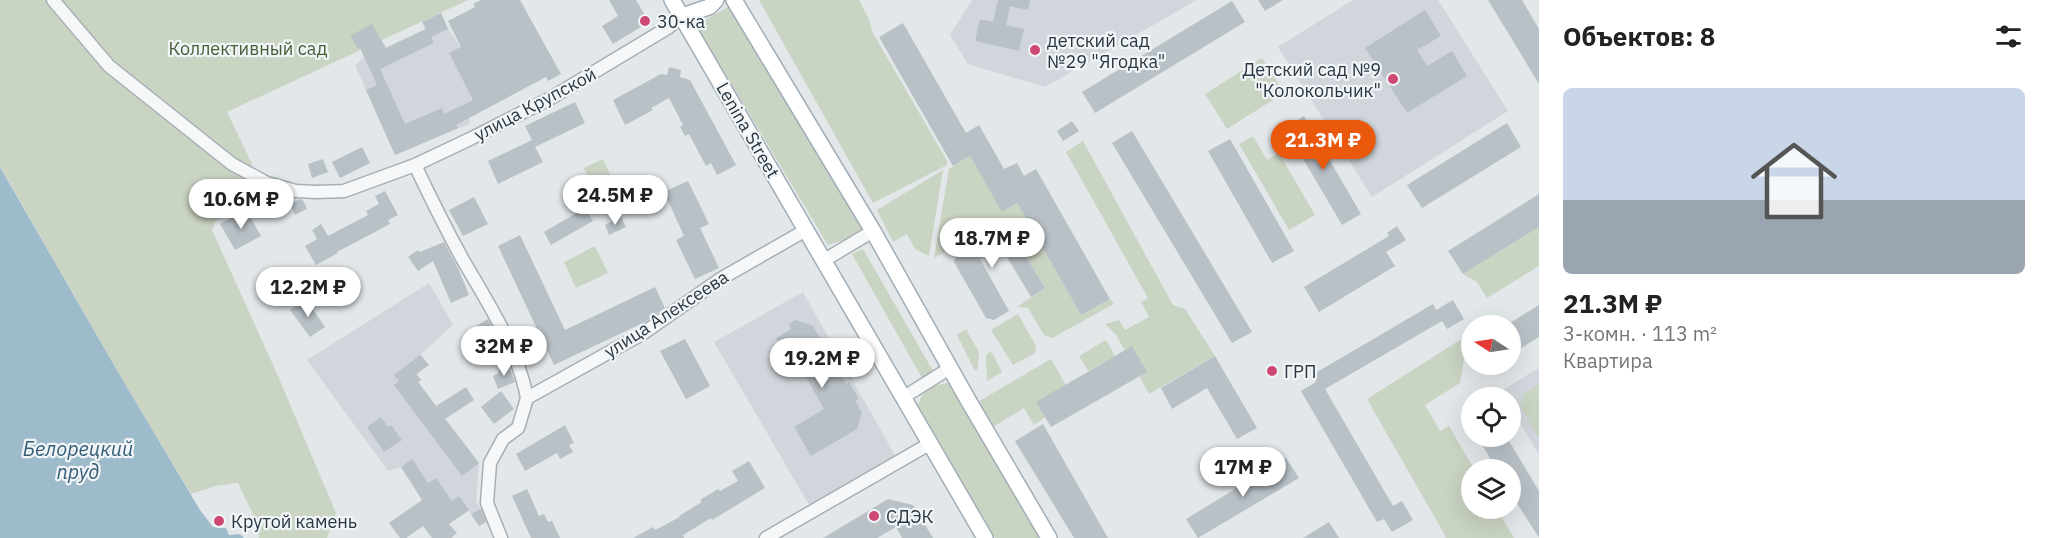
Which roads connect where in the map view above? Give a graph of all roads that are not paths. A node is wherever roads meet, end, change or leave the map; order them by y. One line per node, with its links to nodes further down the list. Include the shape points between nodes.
1 (53, 0): 6 (street, улица Крупской, via 109,66 232,164 267,183 296,191 344,191)
2 (672, 0): 5 (main road, Lenina Street)
3 (716, 0): 5 (main road, улица Крупской, via 710,7)
4 (734, 0): 8 (main road)
5 (682, 16): 6 (street, улица Крупской, via 551,98); 7 (main road, Lenina Street)
6 (415, 165): 11 (street, via 504,334)
7 (806, 230): 9 (main road, Lenina Street); 11 (street, улица Алексеева, via 722,278 642,334)
8 (873, 231): 9 (street); 10 (main road)
9 (823, 261): 12 (main road, Lenina Street)
10 (950, 368): 12 (street); 17 (main road)
11 (527, 398): 14 (street, via 518,428 503,439 490,463 487,503)
12 (904, 398): 13 (main road, Lenina Street)
13 (931, 443): 15 (street); 16 (main road, Lenina Street)
14 (501, 538)
15 (766, 538)
16 (986, 538)
17 (1049, 538)

